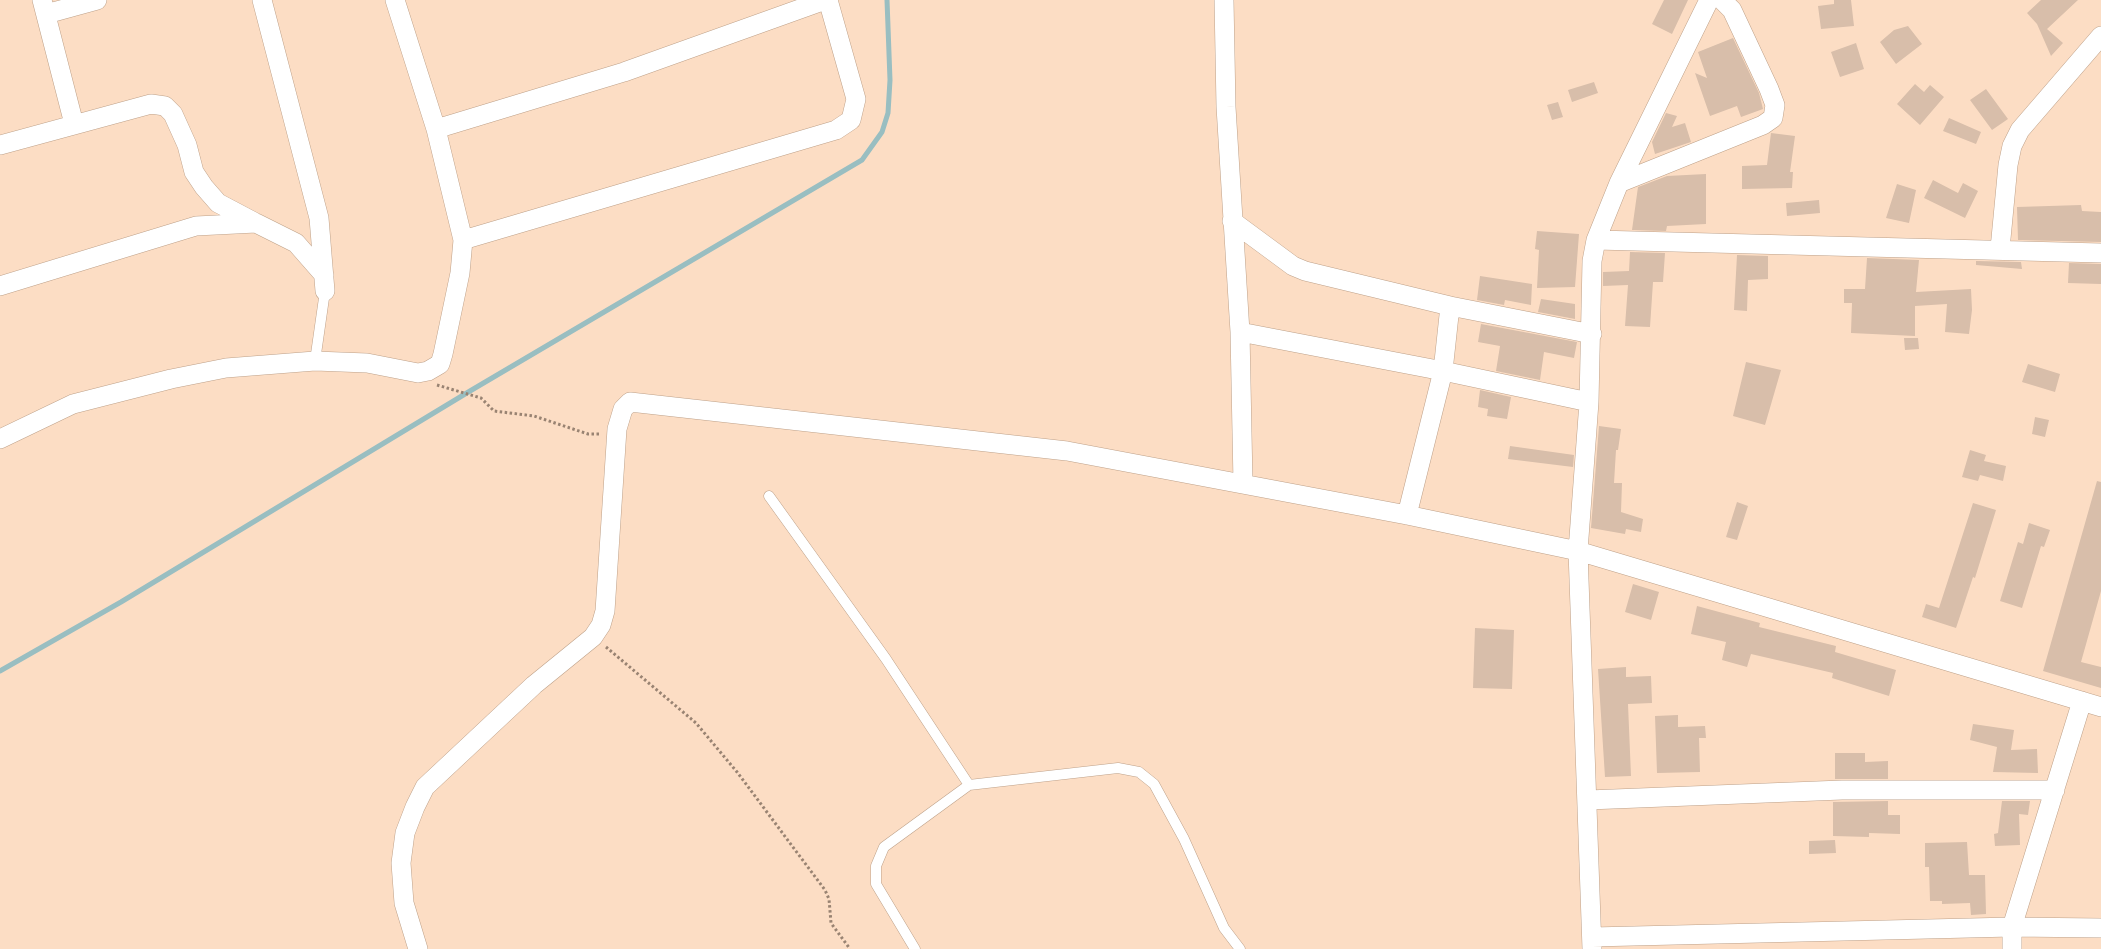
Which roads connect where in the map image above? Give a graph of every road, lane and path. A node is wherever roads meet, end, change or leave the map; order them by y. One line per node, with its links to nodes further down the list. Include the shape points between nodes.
1 (97, 0): 8 (street)
2 (262, 0): 20 (street, via 319,218)
3 (396, 0): 11 (street)
4 (827, 0): 11 (street, via 624,72); 16 (street, via 856,100 851,120 836,130)
5 (1224, 0): 14 (street)
6 (1709, 0): 13 (street)
7 (1722, 0): 13 (street, via 1732,10 1769,89 1775,105 1773,118 1763,126)
8 (44, 7): 10 (street)
9 (2101, 36): 18 (street, via 2020,130 2012,146)
10 (74, 124): 12 (street); 15 (street, via 151,104 165,106 173,114 187,145 194,172 204,187 218,203)
11 (436, 129): 16 (street)
12 (0, 145)
13 (1619, 183): 17 (street)
14 (1232, 221): 22 (street, via 1305,272); 23 (street)
15 (256, 223): 20 (street, via 296,244); 21 (street, via 196,226)
16 (464, 240): 25 (street, via 440,364 418,373 367,363)
17 (1596, 240): 18 (street); 24 (street, via 1592,261)
18 (2000, 249): 19 (street)
19 (2101, 253)
20 (324, 283): 25 (lane)
21 (0, 286)
22 (1450, 306): 24 (street); 26 (street)
23 (1240, 332): 26 (street); 31 (street)
24 (1592, 334): 28 (street)
25 (315, 361): 30 (street, via 226,368 109,393 73,404)
26 (1443, 371): 28 (street); 33 (street)
27 (437, 385): 29 (path, via 481,398 494,411 534,416 588,434 598,435)
28 (1589, 402): 34 (street)
29 (618, 425): 31 (street, via 623,409 630,402 641,402 1067,451); 35 (street, via 605,611)
30 (0, 439)
31 (1243, 484): 33 (street)
32 (769, 496): 38 (lane, via 886,659)
33 (1407, 515): 34 (street)
34 (1578, 551): 36 (street); 40 (street)
35 (593, 636): 44 (street, via 534,685 425,787 405,833 401,863 404,903); 45 (path, via 696,723 825,890 831,923)
36 (2082, 701): 37 (street); 39 (street)
37 (2101, 707)
38 (969, 785): 46 (lane, via 884,847 876,866 876,884); 47 (lane, via 1118,768 1139,772 1154,784 1184,839 1224,928)
39 (2055, 790): 40 (street, via 1842,790); 41 (street)
40 (1588, 800): 43 (street)
41 (2012, 927): 42 (street); 43 (street); 48 (street)
42 (2101, 928)
43 (1592, 943)
44 (418, 949)
45 (850, 949)
46 (915, 949)
47 (1240, 949)
48 (2012, 949)

